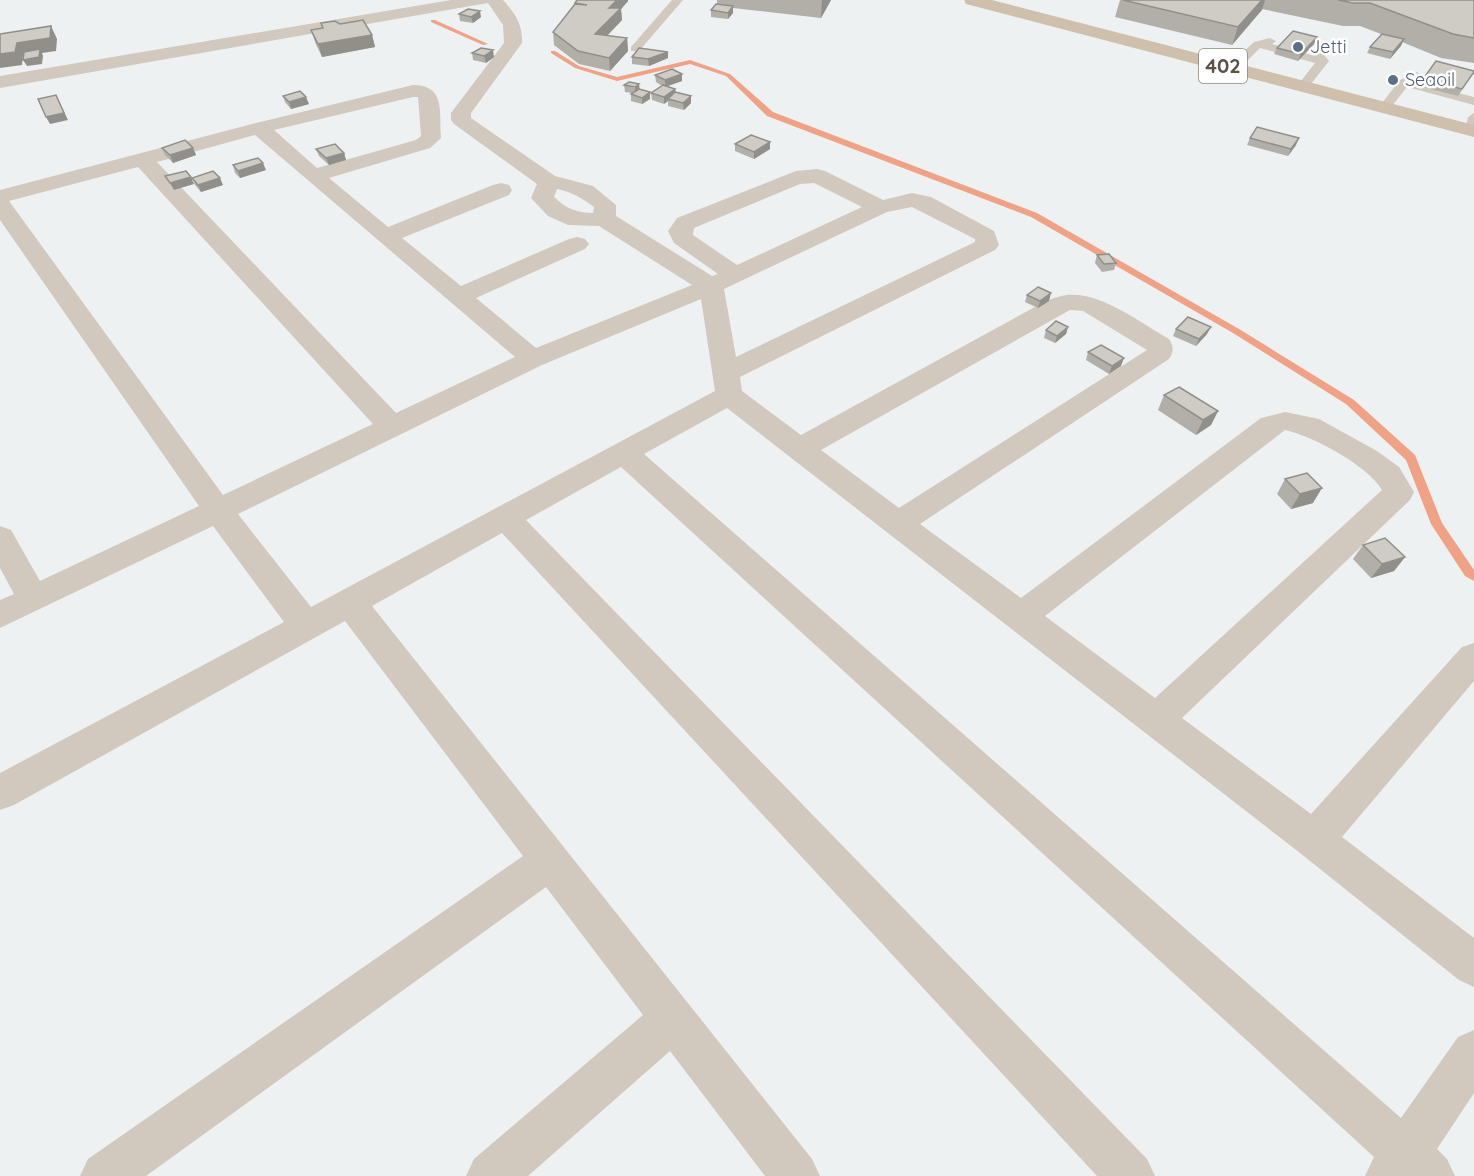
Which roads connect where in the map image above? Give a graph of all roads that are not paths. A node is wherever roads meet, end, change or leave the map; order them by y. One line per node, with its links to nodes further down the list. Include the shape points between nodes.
1 (481, 0): 12 (street)
2 (494, 0): 29 (street, via 511,19 513,43 463,109 461,120 549,182 542,198 556,211 576,220 604,219)
3 (678, 0): 8 (lane)
4 (972, 0): 10 (main road, 402)
5 (1289, 42): 6 (lane)
6 (1258, 44): 9 (lane); 10 (lane)
7 (1311, 49): 9 (lane)
8 (635, 50)
9 (1323, 61): 15 (lane)
10 (1233, 68): 15 (main road, 402)
11 (1430, 74): 13 (lane)
12 (0, 82)
13 (1404, 83): 17 (lane); 18 (lane)
14 (1466, 84): 16 (lane)
15 (1303, 87): 18 (main road, 402)
16 (1474, 96)
17 (1474, 101)
18 (1384, 108): 19 (main road, 402)
19 (1473, 126)
20 (260, 128): 21 (street); 22 (street); 22 (street, via 413,91 424,91 428,96 431,138 423,144)
21 (143, 159): 24 (street); 33 (street)
22 (313, 176): 27 (street)
23 (501, 190): 27 (street)
24 (0, 197)
25 (0, 204): 36 (street)
26 (880, 207): 29 (street); 29 (street, via 817,176 808,176 685,223 680,231 682,238); 32 (street, via 912,200 923,202 974,228 986,236 987,244)
27 (385, 237): 30 (street)
28 (577, 244): 30 (street)
29 (724, 280): 31 (street); 32 (street)
30 (458, 297): 31 (street)
31 (533, 359): 33 (street)
32 (727, 384): 34 (street); 35 (street)
33 (392, 427): 36 (street)
34 (799, 449): 38 (street); 38 (street, via 1068,302 1089,304 1160,345 1160,353)
35 (623, 452): 37 (street); 53 (street)
36 (218, 510): 40 (street); 44 (street)
37 (505, 517): 41 (street); 57 (street)
38 (898, 523): 43 (street)
39 (0, 538): 40 (street)
40 (33, 599): 42 (street)
41 (350, 602): 44 (street); 49 (street)
42 (0, 615)
43 (1020, 617): 46 (street); 46 (street, via 1271,425 1285,421 1309,426 1388,474 1399,492)
44 (306, 626): 47 (street)
45 (1474, 657): 48 (street)
46 (1156, 720): 48 (street)
47 (0, 793)
48 (1314, 840): 50 (street)
49 (550, 860): 51 (street); 54 (street)
50 (1474, 965)
51 (673, 1019): 55 (street); 56 (street)
52 (1474, 1053): 53 (street)
53 (1408, 1169)
54 (105, 1176)
55 (491, 1176)
56 (795, 1176)
57 (1130, 1176)

